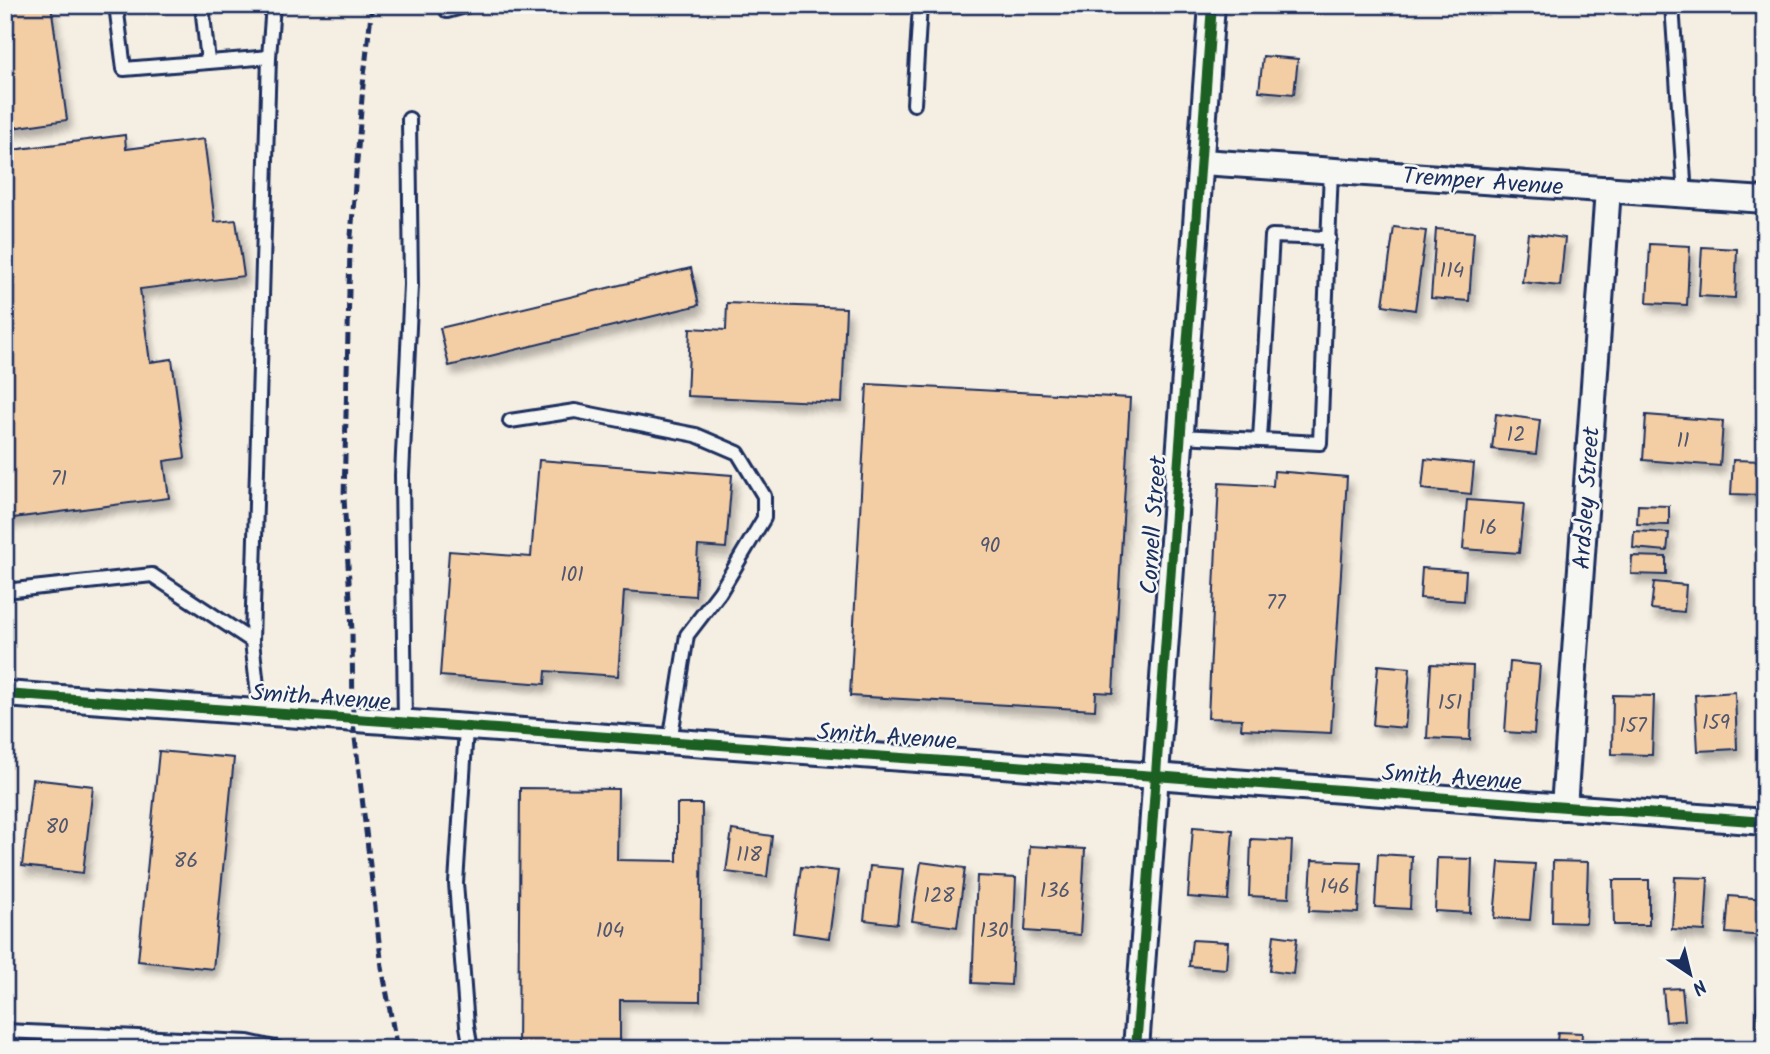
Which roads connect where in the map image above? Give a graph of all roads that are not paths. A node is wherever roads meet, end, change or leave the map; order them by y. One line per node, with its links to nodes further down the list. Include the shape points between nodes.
1 (116, 5): 10 (lane, via 124,69)
2 (202, 5): 10 (lane)
3 (273, 5): 9 (lane)
4 (469, 5): 8 (lane)
5 (920, 5): 11 (lane)
6 (1212, 5): 13 (street, Cornell Street)
7 (1672, 5): 16 (lane)
8 (447, 11)
9 (269, 57): 10 (lane); 23 (lane)
10 (208, 62)
11 (914, 104)
12 (409, 119): 26 (lane, via 411,285 402,475)
13 (1202, 162): 14 (street, Tremper Avenue); 20 (street, Cornell Street)
14 (1331, 170): 15 (street, Tremper Avenue); 18 (lane)
15 (1608, 189): 16 (street, Tremper Avenue); 30 (street, Ardsley Street)
16 (1685, 195): 17 (street, Tremper Avenue)
17 (1765, 200)
18 (1329, 238): 21 (lane, via 1272,236); 21 (lane, via 1320,443)
19 (510, 421): 28 (lane, via 575,411 696,435 738,453 764,496 764,518 720,592 687,635)
20 (1180, 436): 21 (lane); 29 (street, Cornell Street)
21 (1260, 439)
22 (5, 591): 23 (lane, via 152,576)
23 (252, 641): 25 (lane)
24 (5, 694): 25 (street, Smith Avenue)
25 (261, 714): 26 (street, Smith Avenue)
26 (405, 724): 27 (street, Smith Avenue)
27 (466, 729): 28 (street, Smith Avenue); 35 (lane, via 456,883)
28 (670, 742): 29 (street, Smith Avenue)
29 (1155, 776): 30 (street, Smith Avenue); 36 (street, Cornell Street)
30 (1564, 807): 31 (street, Smith Avenue)
31 (1765, 822)
32 (5, 1031): 33 (lane)
33 (164, 1044): 34 (lane, via 248,1042)
34 (279, 1049)
35 (471, 1049)
36 (1136, 1049)

